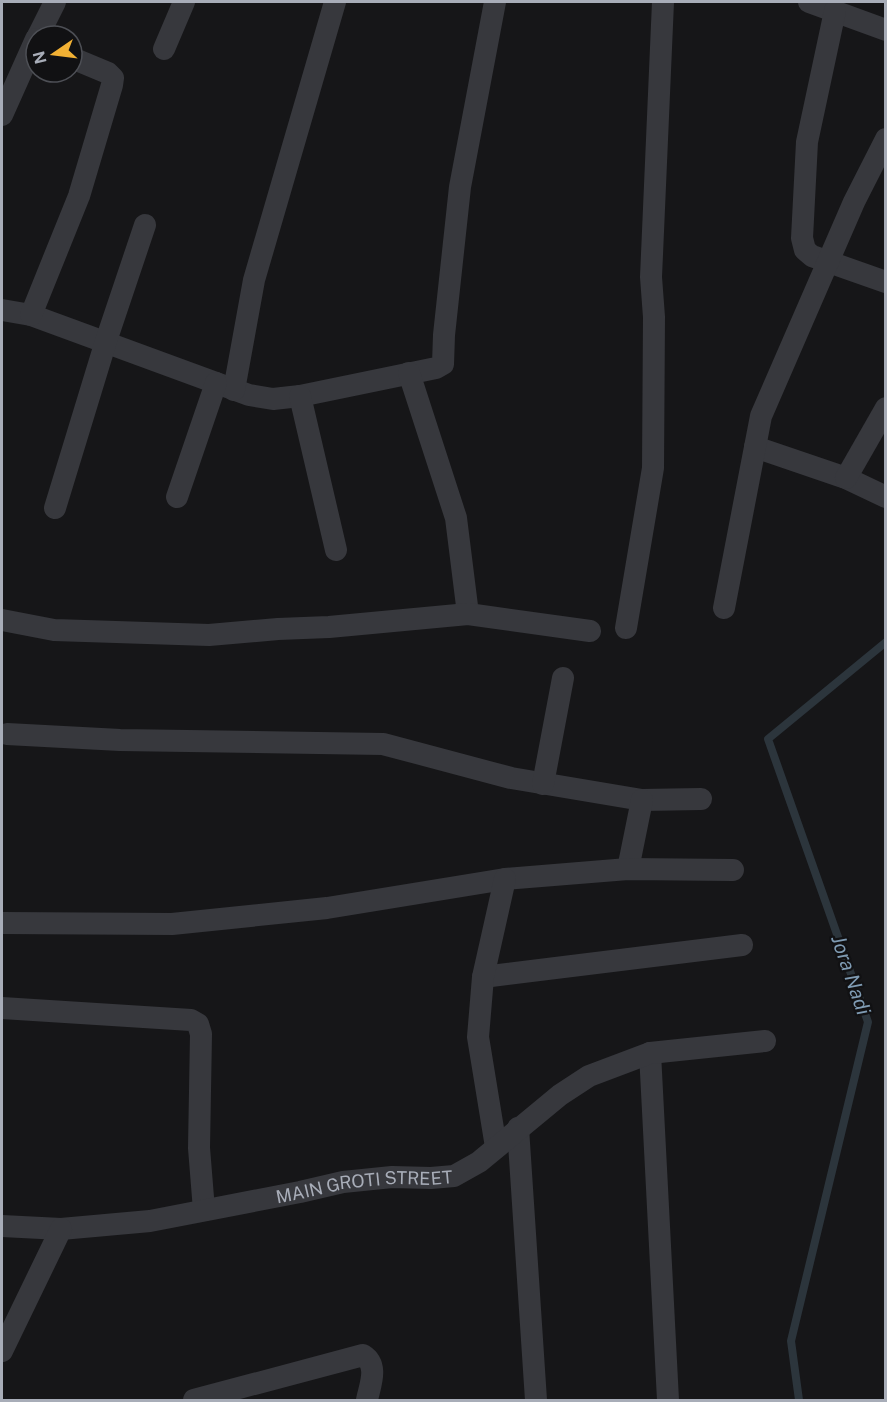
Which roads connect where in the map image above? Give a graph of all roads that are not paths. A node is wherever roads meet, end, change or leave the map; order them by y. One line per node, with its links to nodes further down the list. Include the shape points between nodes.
1 (55, 2): 8 (street)
2 (184, 2): 10 (street)
3 (335, 2): 22 (street)
4 (495, 2): 21 (street, via 460,187 443,364)
5 (663, 2): 34 (street, via 651,277 653,468)
6 (809, 2): 7 (street)
7 (835, 10): 9 (street); 16 (street, via 807,142 802,238 805,250)
8 (44, 24)
9 (885, 30)
10 (164, 49)
11 (84, 63): 19 (street, via 108,73 113,78 112,85 80,196)
12 (24, 66): 13 (street)
13 (2, 115)
14 (885, 139): 16 (street)
15 (145, 225): 20 (street)
16 (828, 263): 17 (street); 25 (street, via 760,417)
17 (885, 282)
18 (2, 310): 19 (street)
19 (32, 315): 20 (street)
20 (105, 341): 22 (street); 29 (street)
21 (409, 373): 23 (street); 32 (street, via 456,518)
22 (225, 386): 23 (street, via 273,399); 27 (street)
23 (300, 396): 30 (street)
24 (885, 408): 26 (street)
25 (755, 447): 26 (street); 31 (street)
26 (846, 478): 28 (street)
27 (177, 497)
28 (885, 497)
29 (55, 508)
30 (336, 550)
31 (724, 608)
32 (468, 614): 33 (street, via 209,635 54,630); 35 (street)
33 (2, 620)
34 (626, 628)
35 (590, 631)
36 (563, 678): 38 (street)
37 (7, 734): 38 (street, via 383,744)
38 (543, 784): 40 (street)
39 (701, 799): 40 (street)
40 (642, 800): 41 (street)
41 (628, 869): 42 (street); 43 (street)
42 (733, 870)
43 (505, 879): 44 (street, via 327,908 172,924); 46 (street)
44 (2, 923)
45 (742, 945): 46 (street)
46 (483, 977): 51 (street, via 478,1037)
47 (2, 1008): 52 (street, via 191,1020 198,1024)
48 (765, 1041): 49 (street, MAIN GROTI STREET)
49 (650, 1053): 50 (street, MAIN GROTI STREET, via 589,1076); 59 (street)
50 (518, 1128): 51 (street, MAIN GROTI STREET); 58 (street)
51 (496, 1147): 52 (street, MAIN GROTI STREET, via 454,1176 343,1182)
52 (204, 1210): 54 (street, MAIN GROTI STREET, via 150,1221)
53 (2, 1226): 54 (street, MAIN GROTI STREET)
54 (61, 1229): 55 (street)
55 (2, 1351)
56 (194, 1401): 57 (street, via 363,1354 372,1365)
57 (366, 1401)
58 (536, 1401)
59 (668, 1401)

